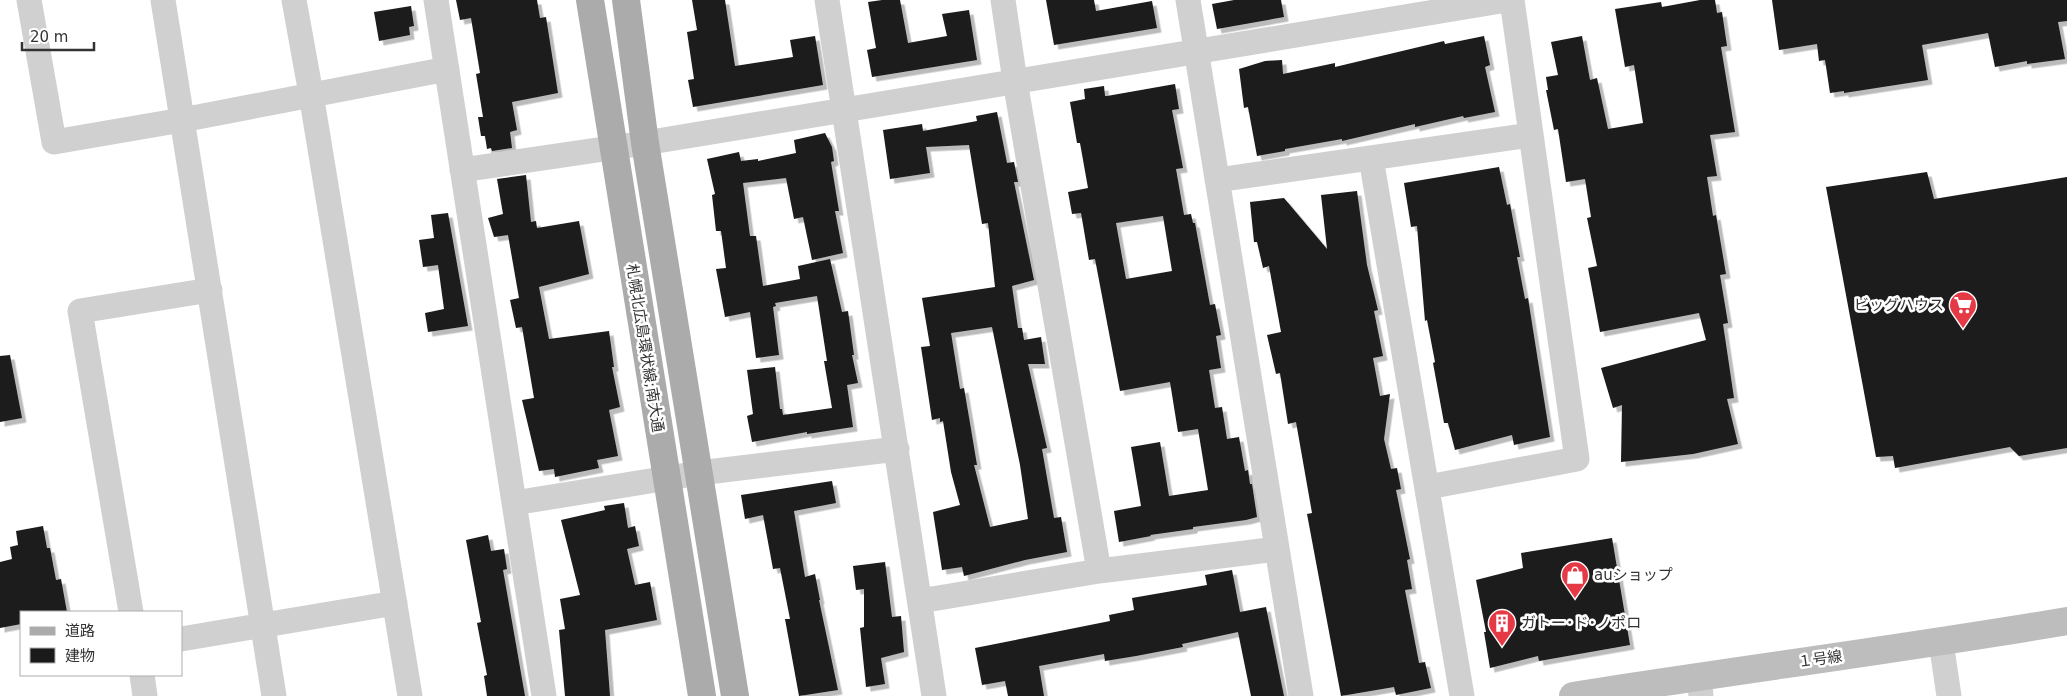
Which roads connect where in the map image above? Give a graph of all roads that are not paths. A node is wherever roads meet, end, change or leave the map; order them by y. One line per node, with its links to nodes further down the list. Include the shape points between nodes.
1 (29, 0): 17 (street, via 54,142)
2 (163, 0): 17 (street)
3 (294, 0): 15 (street)
4 (436, 0): 13 (street)
5 (590, 0): 20 (main road, 札幌北広島環状線;南大通)
6 (626, 0): 19 (main road)
7 (827, 0): 16 (street)
8 (1003, 0): 14 (street)
9 (1188, 0): 12 (street)
10 (1507, 0): 12 (street)
11 (1512, 0): 18 (street)
12 (1196, 51): 14 (street); 23 (street)
13 (447, 69): 15 (street); 22 (street)
14 (1015, 81): 16 (street); 31 (street)
15 (311, 94): 17 (street); 33 (street)
16 (844, 109): 19 (street); 25 (street)
17 (182, 120): 24 (street)
18 (1531, 135): 21 (street); 28 (street, via 1577,459)
19 (645, 143): 20 (street); 26 (main road)
20 (613, 146): 22 (street); 27 (main road, 札幌北広島環状線;南大通)
21 (1371, 158): 23 (street); 28 (street)
22 (462, 170): 29 (street)
23 (1218, 180): 30 (street)
24 (210, 290): 34 (street, via 80,311); 36 (street)
25 (897, 449): 26 (street); 32 (street)
26 (699, 473): 27 (street); 46 (main road)
27 (665, 478): 29 (street); 45 (main road, 札幌北広島環状線;南大通)
28 (1428, 487): 49 (street)
29 (514, 503): 44 (street)
30 (1277, 549): 31 (street); 48 (street)
31 (1099, 571): 32 (street)
32 (920, 601): 47 (street)
33 (395, 603): 36 (street); 43 (street)
34 (131, 611)
35 (2067, 620): 38 (street, １号線)
36 (262, 625): 37 (street); 42 (street)
37 (182, 639)
38 (1941, 642): 40 (street, １号線); 51 (street)
39 (142, 676): 41 (street)
40 (1700, 686): 50 (street, １号線)
41 (145, 696)
42 (274, 696)
43 (410, 696)
44 (544, 696)
45 (702, 696)
46 (735, 696)
47 (934, 696)
48 (1301, 696)
49 (1462, 696)
50 (1572, 696)
51 (1950, 696)

